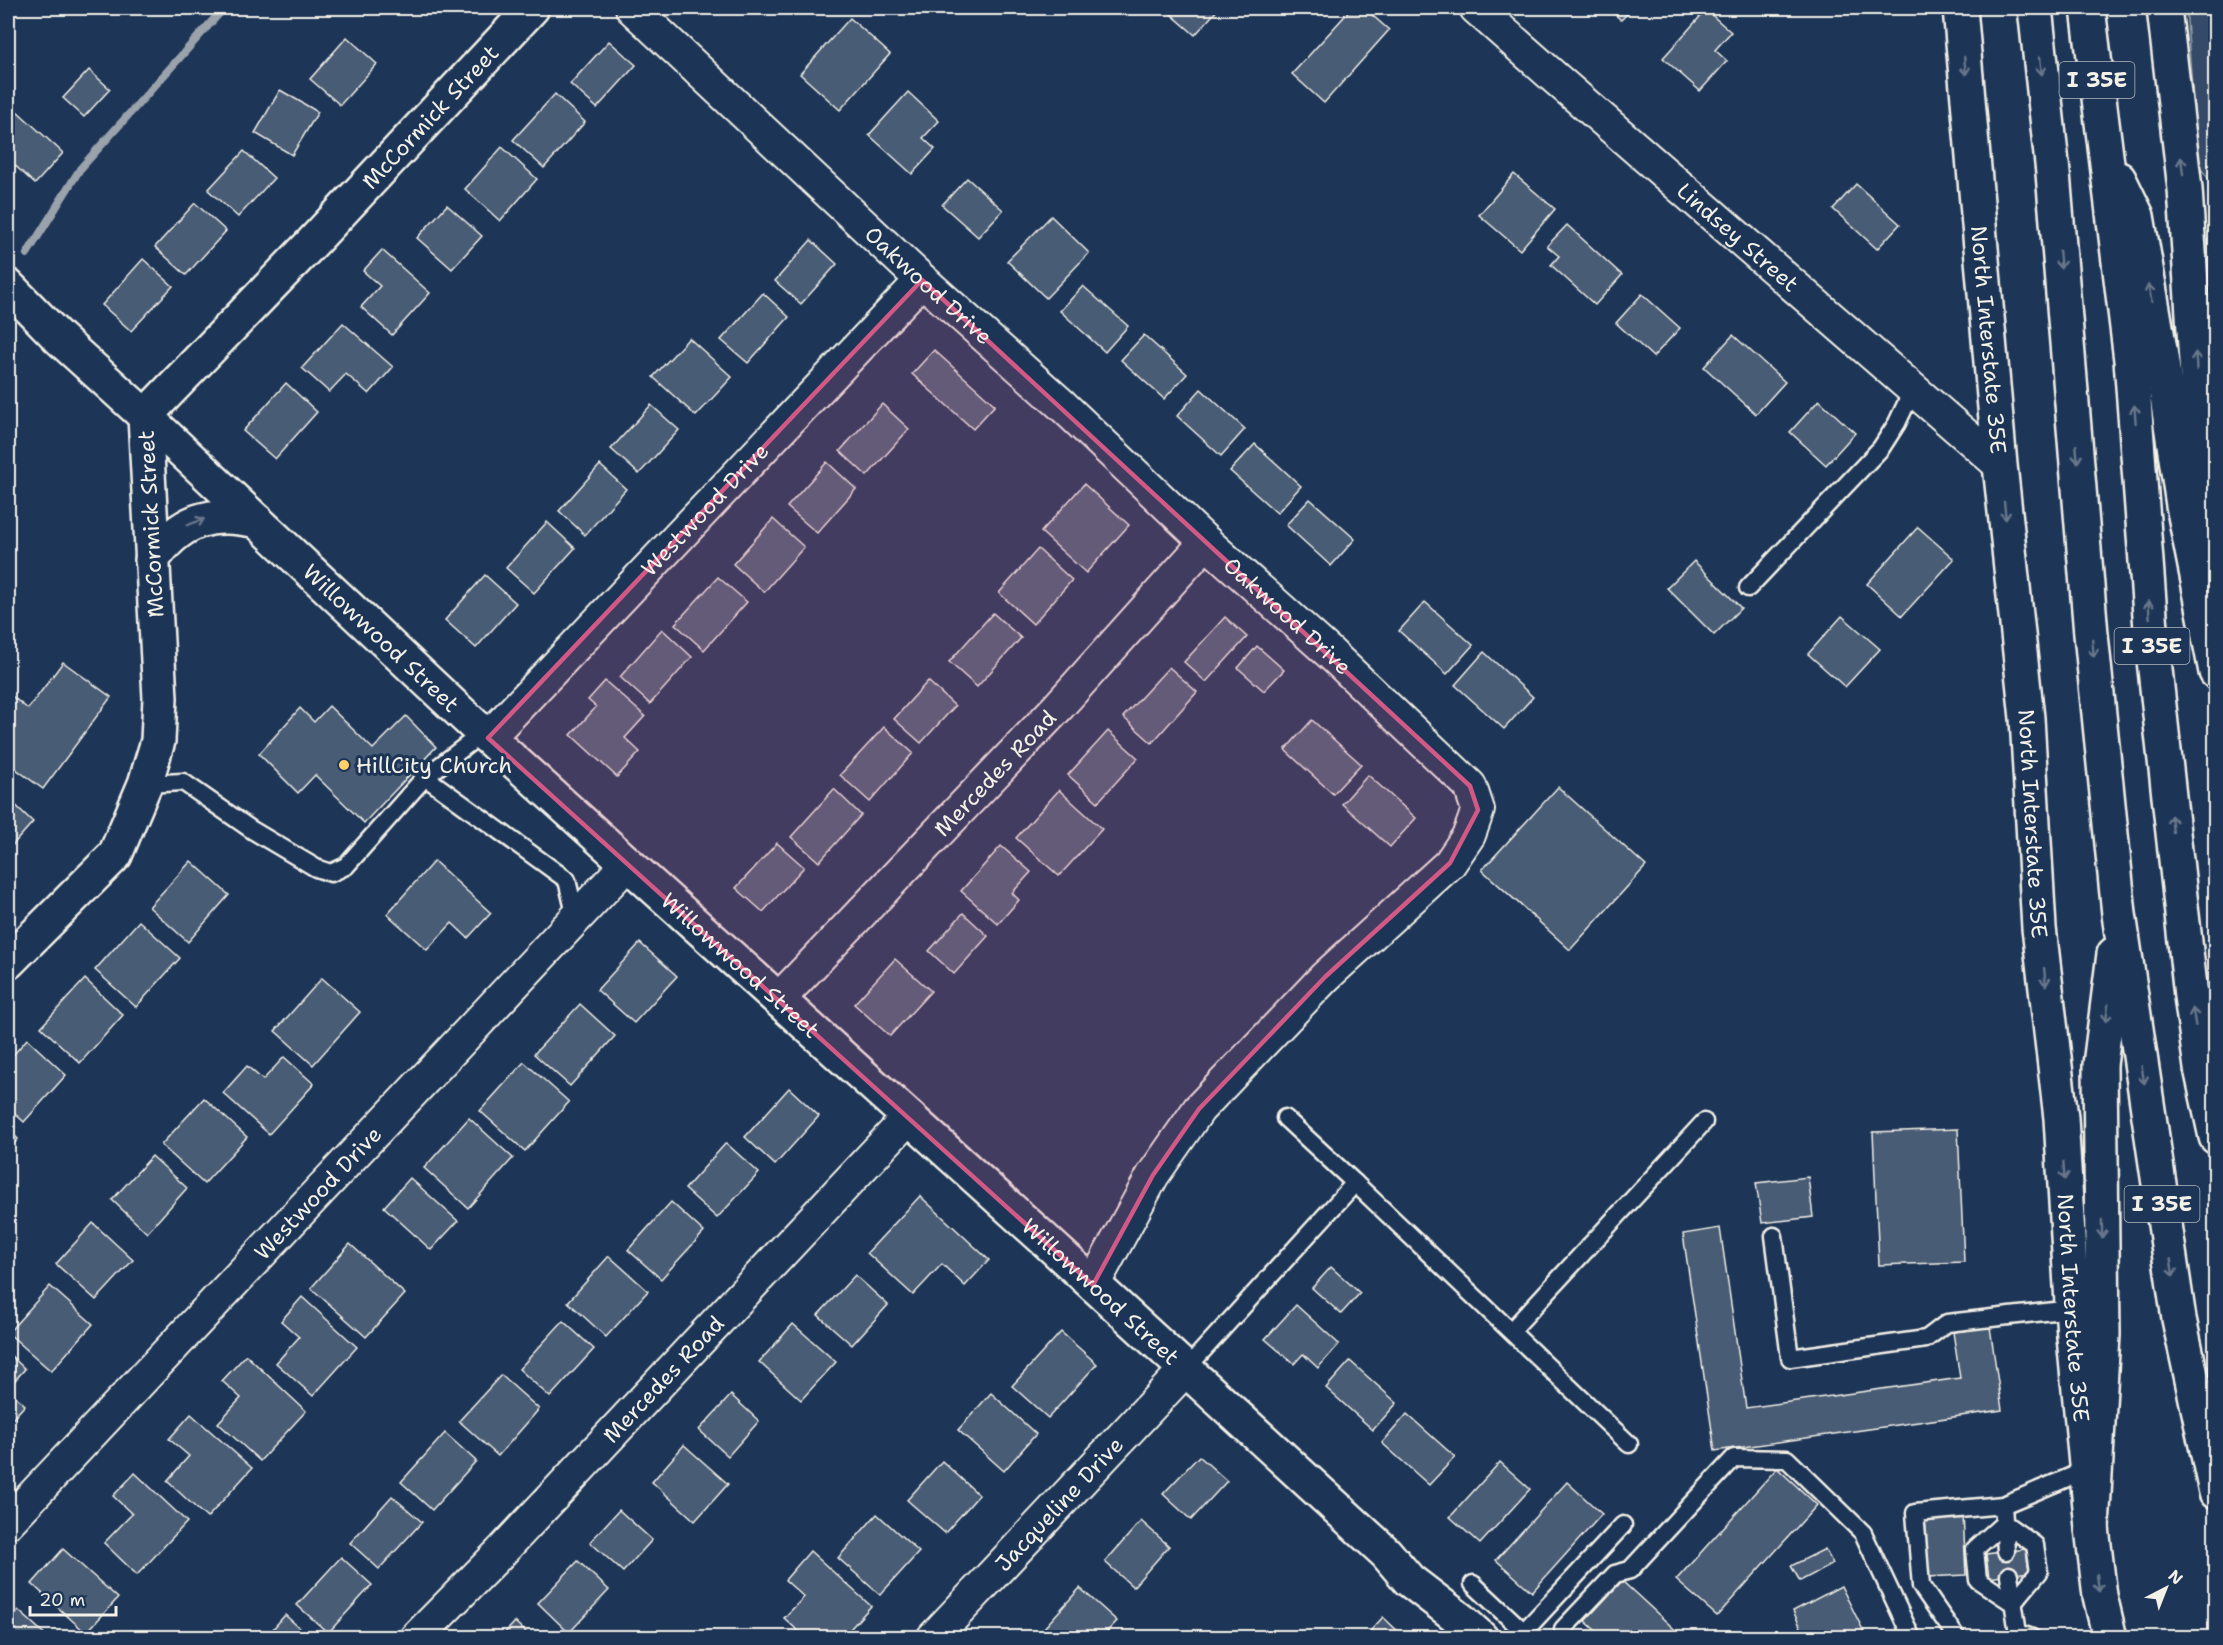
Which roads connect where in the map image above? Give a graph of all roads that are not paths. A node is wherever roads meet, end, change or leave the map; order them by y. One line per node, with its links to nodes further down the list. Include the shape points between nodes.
1 (532, 8): 12 (main road, McCormick Street)
2 (632, 8): 9 (street, Oakwood Drive)
3 (1476, 8): 11 (street, Lindsey Street)
4 (1960, 8): 13 (main road, North Interstate 35E, one-way to 13)
5 (2035, 8): 24 (main road, I 35E, one-way to 24)
6 (2088, 8): 8 (main road, I 35E)
7 (2164, 8): 17 (main road, one-way to 7, via 2201,440 2185,189)
8 (2107, 153): 19 (main road, one-way to 8, via 2182,505 2137,216); 31 (main road, I 35E, one-way to 8, via 2189,985 2152,642 2131,360)
9 (922, 280): 15 (street, Oakwood Drive, via 1062,405); 20 (street, Westwood Drive)
10 (8, 286): 12 (main road, Willowwood Street)
11 (1913, 389): 13 (street, Lindsey Street); 18 (lane, via 1881,448)
12 (145, 416): 14 (main road, Willowwood Street); 16 (main road, McCormick Street)
13 (2000, 465): 35 (main road, North Interstate 35E, one-way to 35, via 2027,718 2039,928 2061,1118)
14 (257, 521): 16 (main road, one-way to 14, via 173,535 201,520 220,516); 20 (main road, Willowwood Street)
15 (1206, 542): 27 (street, Mercedes Road, via 1057,708); 34 (street, Oakwood Drive, via 1470,786 1478,810 1469,835 1450,863 1325,977 1199,1109 1153,1175)
16 (152, 560): 22 (main road, McCormick Street, via 160,698 158,741)
17 (2216, 568)
18 (1748, 588)
19 (2216, 672)
20 (480, 731): 21 (lane); 23 (main road, Willowwood Street)
21 (425, 777): 22 (lane, via 346,866 331,873 261,835 183,782); 25 (lane, via 567,880)
22 (145, 784): 26 (main road, McCormick Street, via 115,855)
23 (627, 864): 25 (street, Westwood Drive); 27 (main road, Willowwood Street)
24 (2119, 914): 39 (main road, one-way to 39, via 2100,1065 2103,1335); 40 (main road, I 35E, one-way to 40, via 2179,1319)
25 (576, 918): 42 (street, Westwood Drive)
26 (8, 962)
27 (778, 1000): 28 (main road, Willowwood Street)
28 (909, 1117): 34 (main road, Willowwood Street); 52 (street, Mercedes Road)
29 (1285, 1118): 32 (lane)
30 (1704, 1122): 36 (lane)
31 (2216, 1137)
32 (1355, 1183): 36 (lane); 37 (lane)
33 (1773, 1236): 35 (lane, via 1790,1358 1926,1339 1947,1323)
34 (1093, 1285): 37 (main road, Willowwood Street)
35 (2072, 1310): 39 (main road, North Interstate 35E)
36 (1511, 1331): 38 (lane)
37 (1185, 1370): 53 (street, Jacqueline Drive); 54 (main road, Willowwood Street, via 1386,1552 1409,1580)
38 (1629, 1444)
39 (2091, 1468): 41 (lane); 57 (main road, one-way to 57, via 2092,1528 2100,1596)
40 (2216, 1492)
41 (2003, 1505): 43 (lane); 56 (lane, via 1915,1513 1921,1586)
42 (8, 1522)
43 (2004, 1523): 45 (lane); 48 (lane, via 2035,1545 2039,1572); 48 (lane, via 1975,1549 1978,1580)
44 (1623, 1525): 49 (lane)
45 (2006, 1551)
46 (2009, 1575): 48 (lane)
47 (1473, 1584): 49 (lane)
48 (2013, 1603): 51 (lane)
49 (1521, 1634)
50 (1564, 1635): 55 (lane, via 1615,1574 1630,1570 1734,1458 1787,1459 1863,1533)
51 (2022, 1636)
52 (416, 1638)
53 (933, 1638)
54 (1480, 1638)
55 (1912, 1638)
56 (1957, 1638)
57 (2110, 1638)

